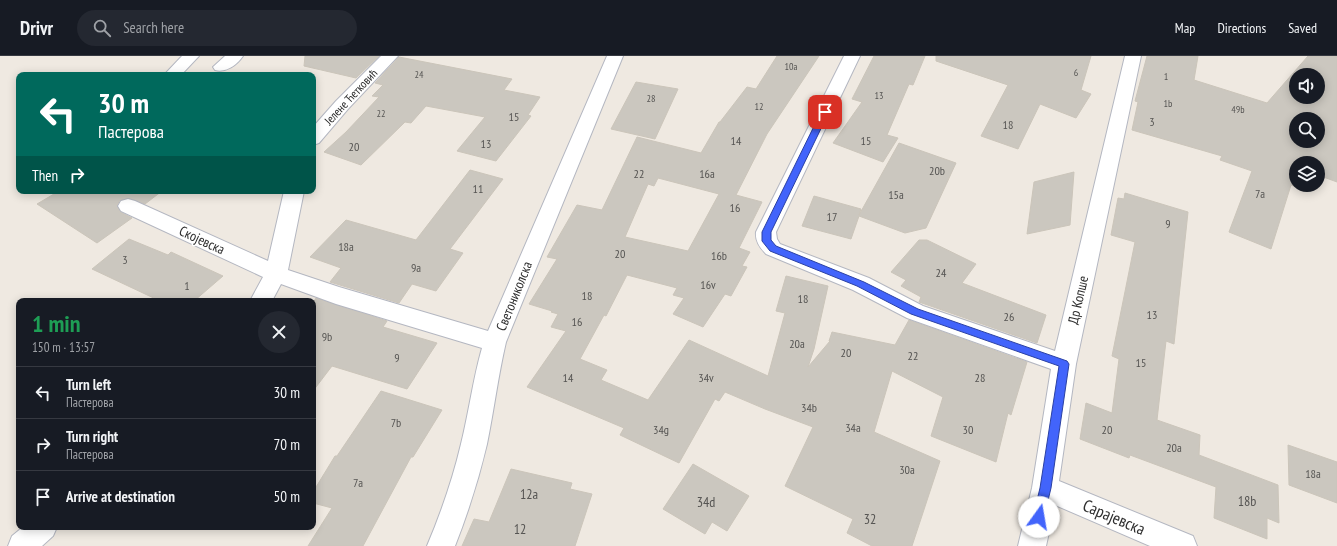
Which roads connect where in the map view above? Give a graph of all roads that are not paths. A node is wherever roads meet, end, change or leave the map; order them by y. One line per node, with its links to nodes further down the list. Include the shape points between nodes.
1 (191, 56): 8 (street)
2 (235, 56): 7 (street)
3 (390, 56): 9 (street, Јелене Ћетковић)
4 (615, 56): 14 (street, Светониколска)
5 (852, 56): 15 (street, via 766,232 768,244 773,249 860,284 914,312)
6 (1133, 56): 15 (street, Др Копше)
7 (221, 67)
8 (175, 72)
9 (316, 135)
10 (293, 194): 12 (street)
11 (128, 206): 12 (street, Скојевска)
12 (276, 274): 13 (street); 14 (street, Скојевска, via 336,295)
13 (263, 298)
14 (495, 342): 19 (street, Светониколска, via 474,444)
15 (1064, 364): 16 (street, Др Копше)
16 (1045, 488): 20 (street, Др Копше); 21 (street, Сарајевска)
17 (40, 530): 18 (street)
18 (22, 546)
19 (441, 546)
20 (1032, 546)
21 (1183, 546)

